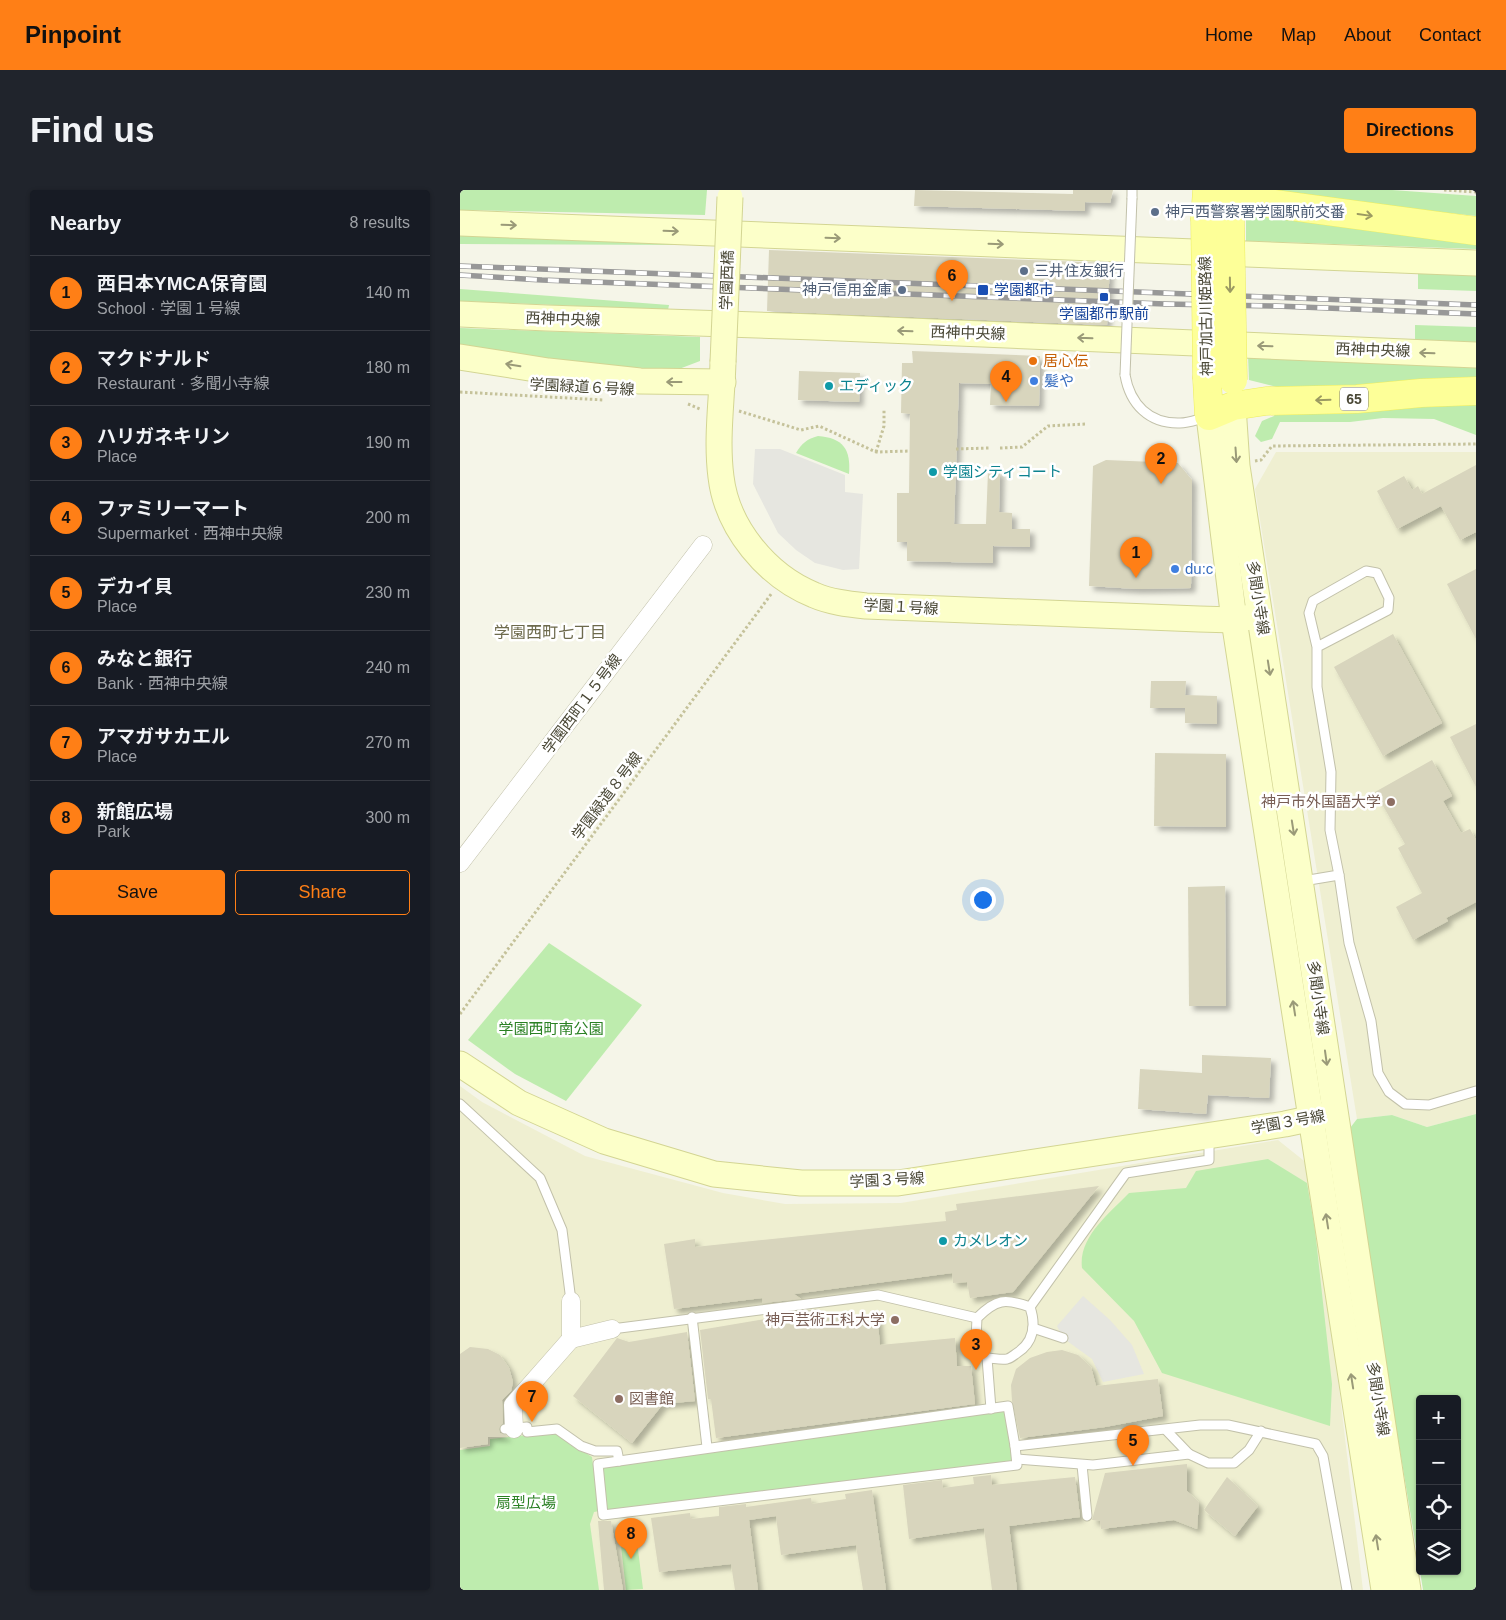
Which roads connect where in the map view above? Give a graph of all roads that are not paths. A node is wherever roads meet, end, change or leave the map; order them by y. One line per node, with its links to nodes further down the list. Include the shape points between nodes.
1 (730, 194): 10 (street, 学園西橋, bridge)
2 (1132, 194): 12 (lane, bridge, via 1125,375 1132,398 1144,413 1155,419 1181,423)
3 (1220, 203): 5 (main road, 神戸加古川姫路線, one-way to 5); 12 (main road, 神戸加古川姫路線, bridge)
4 (460, 223): 6 (street, one-way to 6)
5 (1476, 231)
6 (1476, 263)
7 (460, 314): 8 (street, 西神中央線, one-way to 7)
8 (1476, 355)
9 (460, 357): 10 (street, one-way to 9, via 640,382)
10 (723, 372): 15 (street, 学園１号線, via 721,479 730,510 760,558 800,589 840,603 866,606)
11 (1476, 391): 12 (main road, 65, one-way to 12, via 1266,401)
12 (1220, 395): 14 (street, 多聞小寺線, one-way to 14, via 1237,466); 15 (street, 多聞小寺線)
13 (703, 545): 17 (street, 学園西町１５号線)
14 (1260, 616): 15 (street, 学園１号線); 19 (street, 多聞小寺線, one-way to 19)
15 (1234, 620): 23 (street, 多聞小寺線, one-way to 15)
16 (1317, 647): 16 (lane, via 1388,610 1389,598 1377,573 1366,571 1313,601 1309,613); 18 (lane, via 1317,687 1331,772 1330,830)
17 (460, 863)
18 (1339, 876): 19 (lane); 21 (lane, via 1349,944 1371,1021 1378,1072 1389,1092 1405,1104 1429,1105)
19 (1301, 882): 23 (street, 多聞小寺線, one-way to 23)
20 (460, 1064): 24 (street, 学園３号線, via 520,1103 604,1141 714,1174 801,1183 898,1183)
21 (1476, 1090)
22 (460, 1104): 25 (lane, via 540,1178 562,1230)
23 (1323, 1116): 24 (street, 学園３号線); 46 (street, 多聞小寺線, one-way to 23); 47 (street, 多聞小寺線)
24 (1209, 1136): 26 (lane, via 1209,1160 1126,1173)
25 (572, 1301): 32 (street)
26 (1030, 1307): 28 (lane, via 1012,1301 998,1303 990,1305); 29 (lane)
27 (692, 1317): 28 (lane, via 878,1295); 30 (lane); 39 (lane)
28 (977, 1318): 33 (lane, via 976,1339)
29 (1033, 1328): 31 (lane); 33 (lane, via 1025,1348 1008,1358)
30 (612, 1329): 32 (street)
31 (1063, 1338)
32 (572, 1339): 35 (street, via 513,1405)
33 (986, 1358): 34 (lane)
34 (991, 1409): 38 (lane, via 1008,1406); 39 (lane)
35 (510, 1429): 42 (lane, via 527,1427 527,1432 557,1429 580,1446 595,1452 617,1451)
36 (1166, 1430): 37 (lane, via 1200,1425); 38 (lane); 40 (lane)
37 (1260, 1431): 40 (lane, via 1249,1450 1234,1463 1208,1463); 45 (lane, via 1316,1444 1323,1456)
38 (1015, 1446): 41 (lane)
39 (707, 1447): 42 (lane)
40 (1189, 1454): 43 (lane)
41 (1017, 1459): 42 (lane, via 1017,1466 603,1515 598,1464); 43 (lane)
42 (619, 1461)
43 (1082, 1465): 44 (lane)
44 (1087, 1516)
45 (1346, 1590)
46 (1384, 1590)
47 (1408, 1590)

